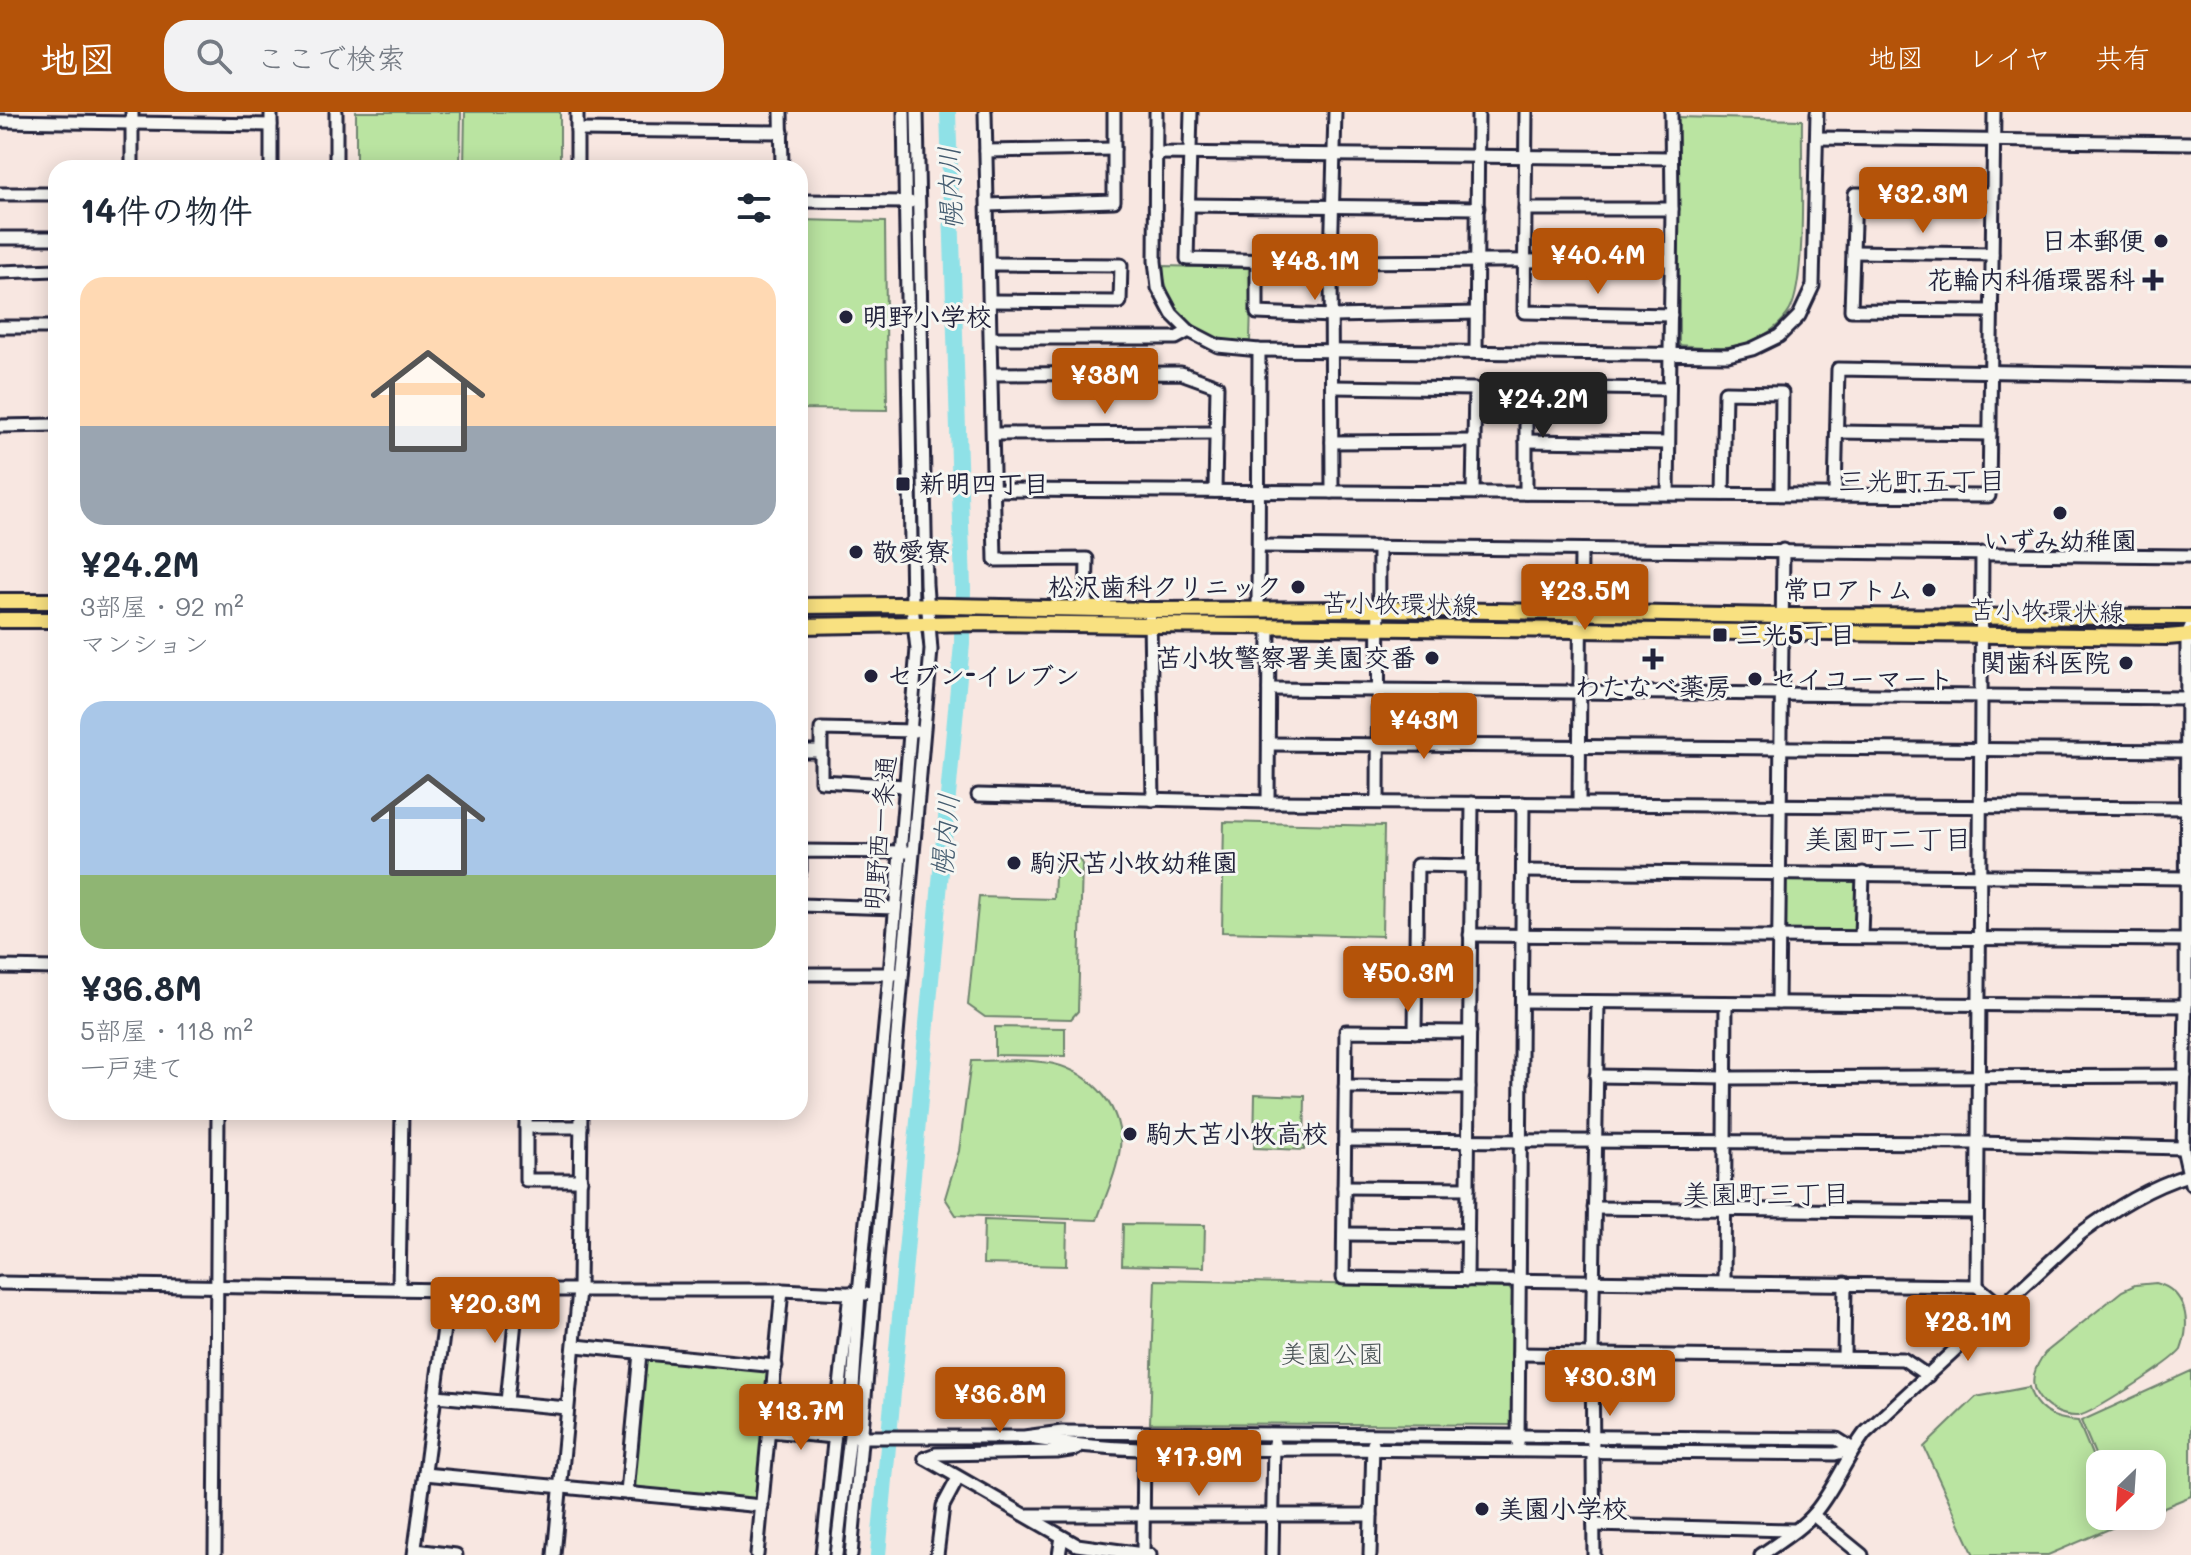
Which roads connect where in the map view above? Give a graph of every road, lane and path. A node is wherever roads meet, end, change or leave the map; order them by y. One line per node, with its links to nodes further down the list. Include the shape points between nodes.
1 (271, 112): 19 (street)
2 (336, 112): 35 (street)
3 (577, 112): 20 (street)
4 (781, 112): 21 (street)
5 (904, 112): 42 (street, 明野西一条通)
6 (917, 112): 42 (street, 明野西一条通)
7 (985, 112): 26 (street)
8 (1114, 112): 25 (street)
9 (1156, 112): 27 (street)
10 (1191, 112): 28 (street)
11 (1335, 112): 29 (street)
12 (1478, 112): 30 (street)
13 (1526, 112): 31 (street)
14 (1671, 112): 32 (street)
15 (1817, 112): 22 (street)
16 (1994, 112): 23 (street)
17 (132, 117): 18 (street); 19 (street); 33 (street)
18 (0, 121)
19 (271, 125): 34 (street)
20 (577, 130): 21 (street); 36 (street)
21 (782, 132): 37 (street)
22 (1817, 138): 23 (street); 73 (street, via 1813,286 1799,316 1779,336 1752,349 1728,355)
23 (1994, 141): 24 (street); 40 (street)
24 (2191, 143)
25 (1114, 149): 26 (street); 43 (street, via 1114,201)
26 (986, 151): 43 (street)
27 (1155, 153): 28 (street); 68 (street, via 1158,288)
28 (1189, 155): 29 (street); 44 (street)
29 (1334, 156): 30 (street); 45 (street)
30 (1477, 157): 31 (street); 46 (street)
31 (1526, 157): 32 (street); 47 (street)
32 (1671, 158): 48 (street)
33 (132, 160)
34 (271, 160)
35 (336, 160)
36 (577, 160)
37 (782, 160)
38 (0, 194): 39 (street)
39 (48, 194)
40 (1993, 194): 51 (street, via 1855,194); 52 (street)
41 (808, 201): 42 (street)
42 (912, 202): 108 (street, 明野西一条通); 109 (street, 明野西一条通)
43 (988, 205): 58 (street)
44 (1188, 205): 45 (street); 53 (street, via 1187,259)
45 (1332, 207): 46 (street); 57 (street)
46 (1478, 208): 56 (street)
47 (1525, 209): 48 (street); 54 (street)
48 (1672, 209): 55 (street)
49 (0, 238): 50 (street)
50 (48, 238)
51 (1853, 252): 52 (street); 62 (street, via 1851,310)
52 (1992, 254): 62 (street)
53 (1257, 260): 57 (street); 65 (street, via 1257,313)
54 (1524, 260): 55 (street); 56 (street); 64 (street, via 1524,312)
55 (1671, 260): 64 (street)
56 (1477, 261): 57 (street); 63 (street)
57 (1331, 262): 65 (street)
58 (989, 264): 61 (street); 61 (street, via 1121,265 1120,302)
59 (48, 270): 60 (street)
60 (0, 272)
61 (990, 301): 69 (street)
62 (1991, 311): 74 (street)
63 (1476, 313): 65 (street); 72 (street)
64 (1671, 315): 73 (street)
65 (1333, 316): 71 (street)
66 (0, 327): 67 (street)
67 (48, 327)
68 (1189, 331): 69 (street, via 1176,338); 70 (street, via 1218,346)
69 (991, 338): 75 (street)
70 (1259, 350): 71 (street); 93 (street)
71 (1333, 350): 72 (street); 77 (street)
72 (1476, 352): 73 (street)
73 (1670, 355): 78 (street)
74 (1992, 370): 76 (street); 81 (street, via 1838,369); 84 (street)
75 (992, 374): 82 (street, via 1181,373 1217,386); 83 (street)
76 (2191, 375)
77 (1332, 387): 85 (street, via 1475,389); 87 (street)
78 (1669, 389): 86 (street, via 1526,387); 88 (street)
79 (48, 425): 80 (street)
80 (0, 426)
81 (1837, 432): 84 (street); 98 (street)
82 (1216, 433): 83 (street); 90 (street)
83 (993, 434): 89 (street)
84 (1990, 434): 98 (street, via 1989,496)
85 (1474, 441): 87 (street); 92 (street)
86 (1526, 441): 88 (street); 94 (street)
87 (1332, 442): 91 (street)
88 (1668, 443): 95 (street)
89 (994, 490): 90 (street); 111 (street, via 995,560 1087,559)
90 (1215, 491): 93 (street)
91 (1332, 492): 92 (street); 93 (street)
92 (1473, 492): 94 (street)
93 (1258, 493): 99 (street)
94 (1526, 493): 95 (street)
95 (1668, 493): 96 (street)
96 (1723, 494): 97 (street); 97 (street, via 1725,392 1782,393)
97 (1781, 494): 98 (street)
98 (1835, 494)
99 (1259, 546): 100 (street); 110 (street)
100 (1379, 547): 102 (street); 112 (street)
101 (1783, 550): 102 (street); 103 (street); 115 (street)
102 (1581, 551): 113 (street)
103 (1982, 553): 104 (street); 114 (street)
104 (2191, 556)
105 (0, 601): 106 (main road)
106 (48, 601)
107 (808, 606): 108 (main road, 苫小牧環状線)
108 (912, 606): 109 (main road, 苫小牧環状線); 120 (street, 明野西一条通)
109 (928, 606): 111 (main road, 苫小牧環状線); 121 (street, 明野西一条通)
110 (1258, 608): 112 (main road, 苫小牧環状線); 117 (main road, 苫小牧環状線)
111 (1086, 609): 117 (main road, 苫小牧環状線)
112 (1379, 609): 113 (main road, 苫小牧環状線); 124 (street)
113 (1580, 613): 115 (main road, 苫小牧環状線); 125 (street)
114 (1980, 615): 115 (main road, 苫小牧環状線); 116 (main road, 苫小牧環状線); 128 (street)
115 (1782, 616): 126 (street)
116 (2191, 617)
117 (1150, 618): 121 (main road, 苫小牧環状線); 123 (main road, 苫小牧環状線); 147 (street)
118 (0, 620): 119 (main road)
119 (48, 620)
120 (914, 624): 121 (main road, 苫小牧環状線); 122 (main road, 苫小牧環状線); 135 (street, 明野西一条通)
121 (937, 624): 136 (street, 明野西一条通)
122 (808, 626)
123 (1269, 626): 124 (main road, 苫小牧環状線); 129 (street)
124 (1379, 628): 125 (main road, 苫小牧環状線); 130 (street)
125 (1581, 631): 126 (main road, 苫小牧環状線); 131 (street)
126 (1782, 632): 128 (main road, 苫小牧環状線); 132 (street)
127 (2190, 632): 128 (main road, 苫小牧環状線); 134 (street)
128 (1980, 634): 133 (street)
129 (1269, 689): 130 (street); 138 (street)
130 (1378, 690): 131 (street); 137 (street)
131 (1580, 694): 132 (street); 139 (street)
132 (1782, 694): 133 (street); 140 (street)
133 (1982, 695): 134 (street); 141 (street)
134 (2188, 698): 144 (street)
135 (910, 731): 136 (street); 143 (street, via 821,729); 145 (street, 明野西一条通)
136 (925, 732): 158 (street, 明野西一条通)
137 (1378, 743): 138 (street); 139 (street); 148 (street)
138 (1269, 744): 149 (street)
139 (1580, 746): 140 (street); 150 (street)
140 (1780, 748): 141 (street); 153 (street)
141 (1982, 748): 144 (street); 154 (street)
142 (808, 751): 143 (street)
143 (821, 751): 145 (street, via 821,781)
144 (2187, 751): 155 (street)
145 (905, 786): 157 (street, 明野西一条通)
146 (978, 795): 147 (street)
147 (1153, 800): 149 (street)
148 (1378, 801): 149 (street); 151 (street)
149 (1268, 802)
150 (1579, 802): 152 (street); 153 (street)
151 (1472, 803): 152 (street); 159 (street)
152 (1523, 803): 160 (street)
153 (1780, 805): 154 (street); 161 (street)
154 (1981, 807): 155 (street); 163 (street)
155 (2189, 808): 164 (street)
156 (808, 851): 157 (street)
157 (900, 852): 158 (street); 166 (street, 明野西一条通)
158 (914, 853): 177 (street, 明野西一条通)
159 (1471, 866): 167 (street); 184 (street, via 1417,865)
160 (1523, 871): 161 (street); 168 (street)
161 (1780, 872): 162 (street); 169 (street)
162 (1863, 873): 163 (street); 170 (street)
163 (1980, 875): 164 (street); 171 (street)
164 (2186, 878): 172 (street)
165 (808, 905): 166 (street)
166 (895, 908): 176 (street, 明野西一条通)
167 (1470, 935): 168 (street); 185 (street)
168 (1522, 935): 169 (street); 178 (street)
169 (1779, 936): 170 (street); 181 (street)
170 (1861, 937): 171 (street)
171 (1979, 939): 172 (street); 182 (street)
172 (2186, 940): 183 (street)
173 (0, 967): 174 (street)
174 (48, 968)
175 (808, 974): 176 (street)
176 (890, 974): 177 (street); 227 (street, 明野西一条通)
177 (904, 974): 228 (street, 明野西一条通)
178 (1522, 1001): 179 (street); 200 (street)
179 (1598, 1002): 180 (street); 187 (street)
180 (1726, 1003): 181 (street); 189 (street)
181 (1778, 1003): 182 (street)
182 (1979, 1005): 183 (street); 186 (street)
183 (2186, 1006): 188 (street)
184 (1415, 1032): 185 (street); 190 (street, via 1346,1031)
185 (1470, 1032): 191 (street)
186 (1978, 1075): 188 (street); 189 (street); 203 (street)
187 (1596, 1076): 189 (street); 201 (street)
188 (2185, 1076): 204 (street)
189 (1725, 1078): 202 (street)
190 (1345, 1087): 191 (street); 198 (street)
191 (1469, 1088): 199 (street)
192 (218, 1120): 220 (street)
193 (402, 1120): 222 (street)
194 (526, 1120): 196 (street)
195 (581, 1120): 197 (street)
196 (526, 1127): 197 (street); 206 (street, via 526,1180)
197 (581, 1127): 206 (street)
198 (1345, 1140): 199 (street); 207 (street)
199 (1469, 1141): 200 (street); 208 (street)
200 (1521, 1141): 201 (street); 215 (street)
201 (1594, 1142): 202 (street); 209 (street)
202 (1725, 1143): 203 (street); 210 (street)
203 (1976, 1143): 204 (street); 211 (street)
204 (2183, 1148): 205 (street)
205 (2190, 1178): 229 (street, via 2150,1189 2115,1208)
206 (581, 1180): 224 (street)
207 (1344, 1187): 208 (street); 212 (street)
208 (1468, 1188): 213 (street)
209 (1594, 1208): 210 (street); 217 (street)
210 (1725, 1211): 211 (street); 216 (street)
211 (1977, 1212): 221 (street)
212 (1344, 1234): 213 (street); 214 (street, via 1343,1278)
213 (1468, 1235): 214 (street)
214 (1467, 1280): 215 (street)
215 (1519, 1280): 217 (street); 232 (street)
216 (1724, 1281): 217 (street); 219 (street)
217 (1594, 1282): 233 (street)
218 (0, 1283): 220 (street)
219 (1845, 1283): 221 (street); 234 (street)
220 (218, 1285): 222 (street); 270 (street)
221 (1977, 1286): 229 (street)
222 (399, 1288): 223 (street)
223 (449, 1290): 226 (street); 237 (street)
224 (579, 1290): 225 (street); 226 (street); 230 (street)
225 (782, 1290): 227 (street); 235 (street)
226 (518, 1291): 238 (street)
227 (855, 1293): 228 (street); 245 (street); 246 (street, 明野西一条通)
228 (874, 1294): 246 (street, 明野西一条通)
229 (2002, 1307): 236 (street)
230 (576, 1346): 231 (street); 239 (street)
231 (640, 1353): 235 (street); 258 (street)
232 (1519, 1354): 233 (street); 243 (street)
233 (1592, 1356): 234 (street); 244 (street)
234 (1844, 1358): 236 (street, via 1903,1359)
235 (776, 1366): 240 (street)
236 (1928, 1376): 252 (street)
237 (436, 1396): 238 (street); 255 (street)
238 (507, 1402): 239 (street)
239 (567, 1408): 257 (street)
240 (770, 1431): 245 (street); 259 (street)
241 (1144, 1435): 242 (street); 247 (street, via 1062,1432); 253 (street)
242 (1274, 1435): 248 (street); 250 (street)
243 (1518, 1435): 244 (street); 248 (street); 251 (street)
244 (1592, 1436): 252 (street, via 1837,1439); 254 (street)
245 (834, 1437): 274 (street)
246 (860, 1437): 247 (street); 275 (street, 明野西一条通); 276 (street, 明野西一条通)
247 (1024, 1437): 249 (street)
248 (1373, 1443): 250 (street); 251 (street); 262 (street)
249 (1085, 1447): 253 (street); 256 (street, via 925,1458)
250 (1274, 1449): 253 (street); 264 (street)
251 (1519, 1449): 254 (street)
252 (1853, 1449): 254 (street, via 1835,1454); 263 (street)
253 (1143, 1451): 261 (street)
254 (1593, 1451): 265 (street)
255 (425, 1474): 257 (street); 268 (street)
256 (958, 1478): 260 (street); 277 (street, via 943,1506)
257 (561, 1486): 258 (street); 272 (street)
258 (627, 1493): 259 (street)
259 (762, 1506): 273 (street)
260 (1028, 1515): 261 (street); 267 (street)
261 (1145, 1515): 264 (street); 269 (street)
262 (1371, 1515): 264 (street); 281 (street)
263 (1813, 1515): 266 (street); 284 (street)
264 (1273, 1516): 280 (street)
265 (1594, 1525): 266 (street); 282 (street)
266 (1794, 1530): 283 (street)
267 (1062, 1537): 269 (street, via 1077,1545); 278 (street)
268 (415, 1553): 271 (street)
269 (1143, 1554): 279 (street)
270 (215, 1555)
271 (456, 1555)
272 (554, 1555)
273 (757, 1555)
274 (822, 1555)
275 (836, 1555)
276 (851, 1555)
277 (937, 1555)
278 (1059, 1555)
279 (1150, 1555)
280 (1272, 1555)
281 (1370, 1555)
282 (1594, 1555)
283 (1761, 1555)
284 (1862, 1555)

